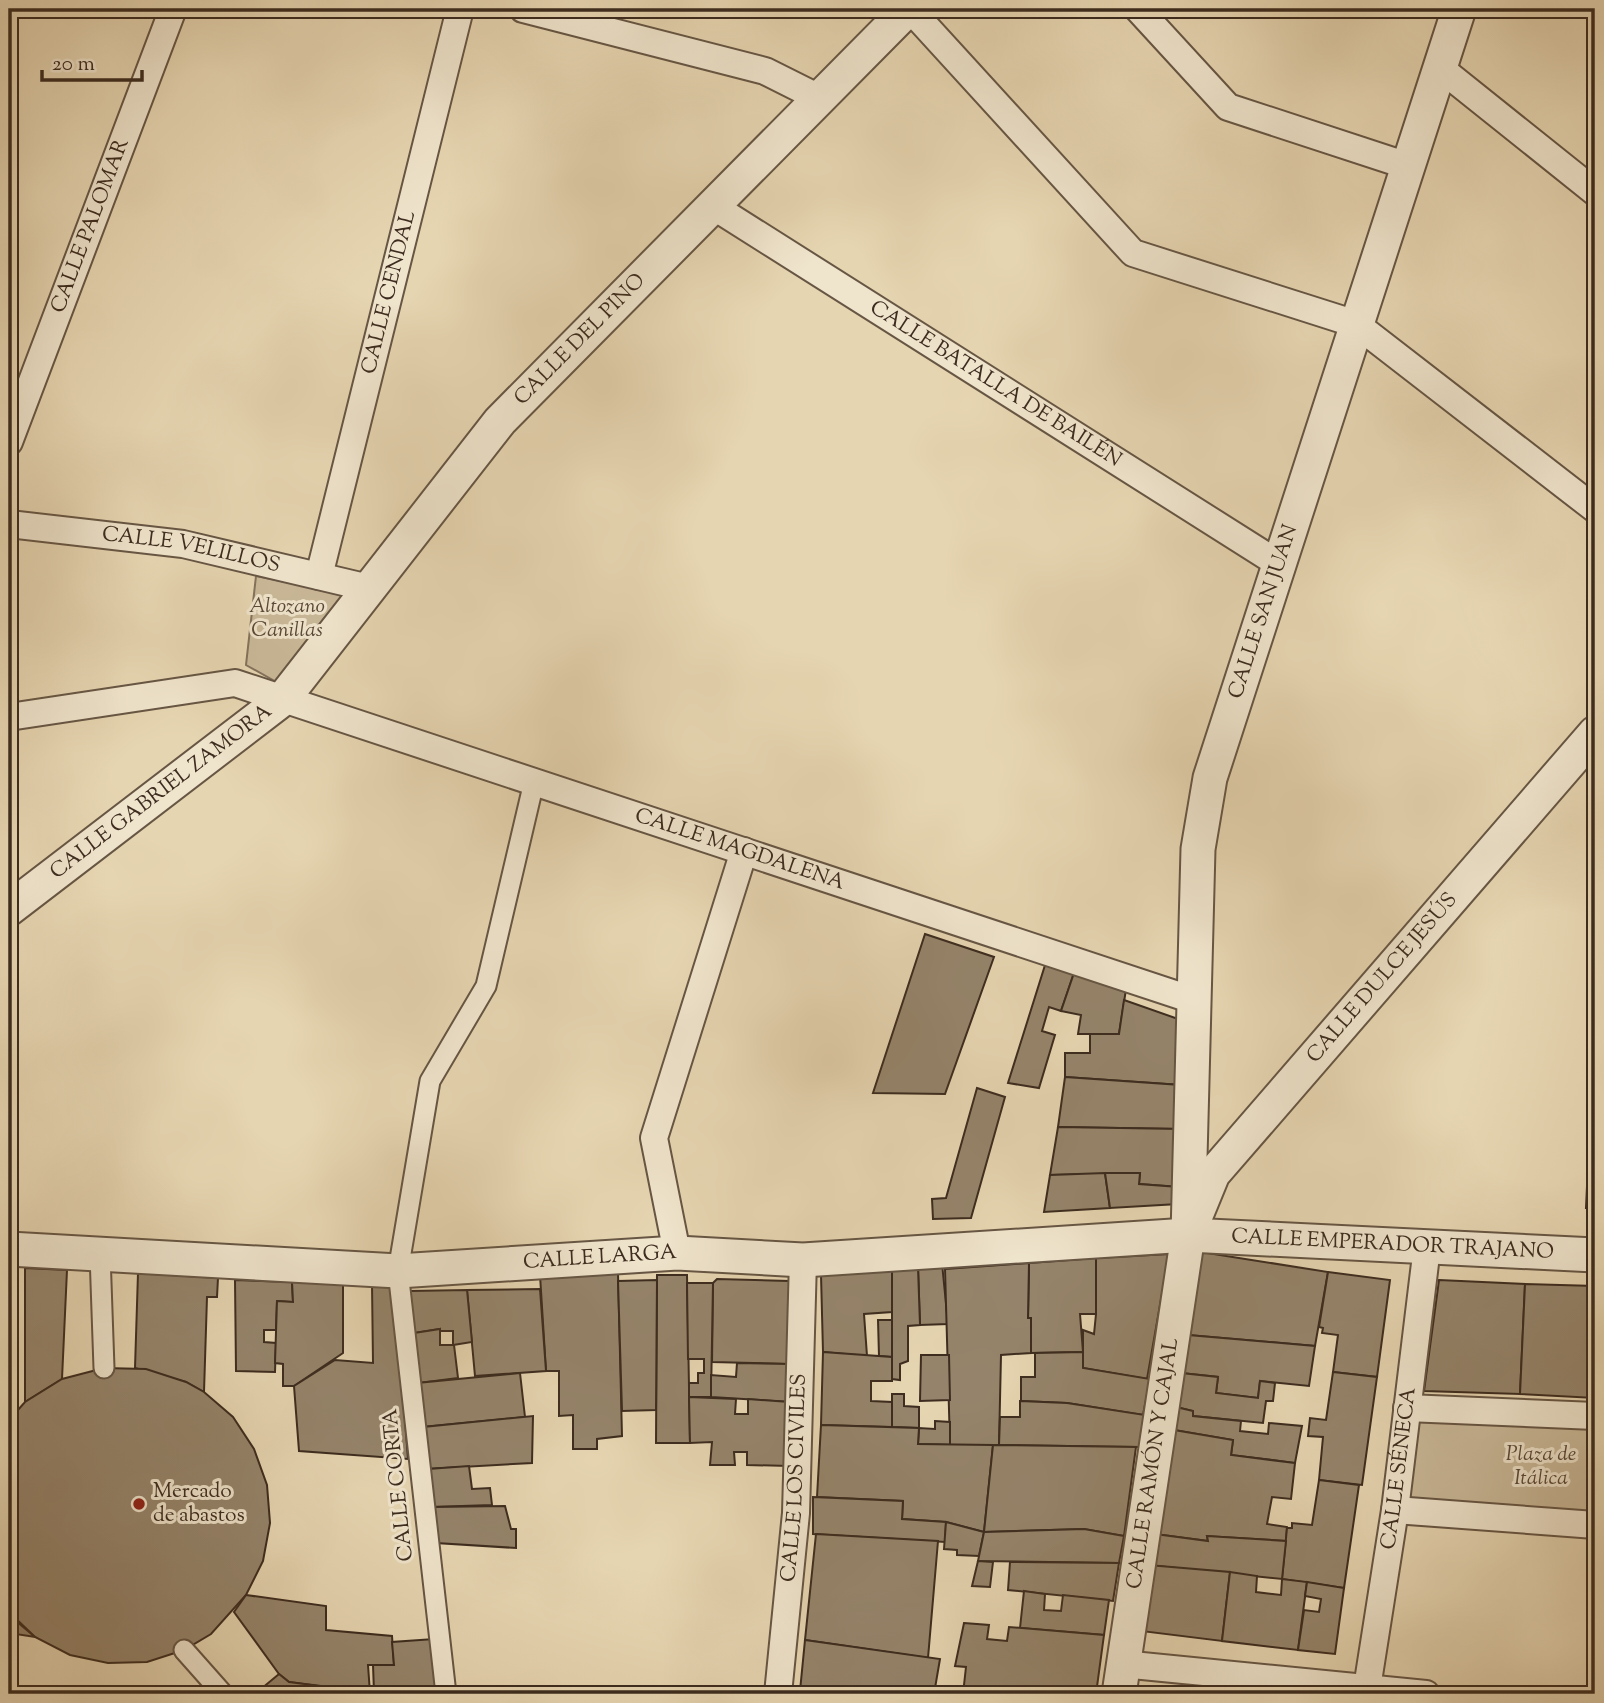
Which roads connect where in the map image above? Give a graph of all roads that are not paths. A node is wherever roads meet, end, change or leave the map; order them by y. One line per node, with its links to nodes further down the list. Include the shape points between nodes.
1 (173, 9): 13 (street, CALLE PALOMAR)
2 (460, 9): 17 (street, CALLE CENDAL)
3 (523, 9): 8 (street, via 765,71)
4 (909, 9): 8 (street, CALLE DEL PINO); 12 (street, via 1133,253)
5 (1138, 9): 9 (street, via 1228,107)
6 (1460, 9): 7 (street, CALLE SAN JUAN)
7 (1440, 68): 9 (street, CALLE SAN JUAN); 10 (street)
8 (819, 99): 11 (street, CALLE DEL PINO)
9 (1408, 166): 12 (street, CALLE SAN JUAN)
10 (1595, 192)
11 (713, 205): 16 (street, CALLE BATALLA DE BAILÉN); 18 (street, CALLE DEL PINO, via 500,421)
12 (1356, 324): 14 (street); 16 (street, CALLE SAN JUAN)
13 (9, 442)
14 (1595, 509)
15 (9, 524): 17 (street, CALLE VELILLOS, via 183,544)
16 (1279, 564): 25 (street, CALLE SAN JUAN, via 1210,778 1198,849)
17 (319, 576): 18 (street, CALLE VELILLOS)
18 (369, 588): 19 (street, CALLE DEL PINO)
19 (283, 699): 20 (street, CALLE MAGDALENA, via 235,683); 22 (street, CALLE MAGDALENA); 24 (street, CALLE GABRIEL ZAMORA)
20 (9, 717)
21 (1595, 733): 26 (street, CALLE DULCE JESÚS, via 1213,1174)
22 (534, 782): 23 (street, CALLE MAGDALENA); 33 (street, CALLE CORTA, via 486,986 430,1081)
23 (744, 851): 25 (street, CALLE MAGDALENA); 29 (street, via 653,1138)
24 (9, 909)
25 (1196, 1001): 26 (street, CALLE SAN JUAN)
26 (1188, 1235): 27 (street, CALLE EMPERADOR TRAJANO); 32 (street, CALLE LARGA); 40 (street, CALLE RAMÓN Y CAJAL)
27 (1427, 1247): 31 (street, CALLE EMPERADOR TRAJANO); 35 (street, CALLE SÉNECA)
28 (9, 1249): 30 (street, CALLE LARGA)
29 (677, 1253): 32 (street, CALLE LARGA); 33 (street, CALLE LARGA)
30 (100, 1254): 33 (street, CALLE LARGA); 34 (street)
31 (1595, 1255)
32 (803, 1260): 45 (street, CALLE LOS CIVILES, via 796,1513)
33 (398, 1271): 44 (street, CALLE CORTA)
34 (104, 1368)
35 (1407, 1408): 36 (street); 37 (street, CALLE SÉNECA)
36 (1595, 1416)
37 (1395, 1510): 38 (street); 41 (street, CALLE SÉNECA)
38 (1595, 1525)
39 (184, 1650): 43 (street)
40 (1121, 1679): 41 (street)
41 (1367, 1688): 42 (street)
42 (1395, 1693): 46 (street)
43 (223, 1694)
44 (446, 1694)
45 (778, 1694)
46 (1426, 1694)

